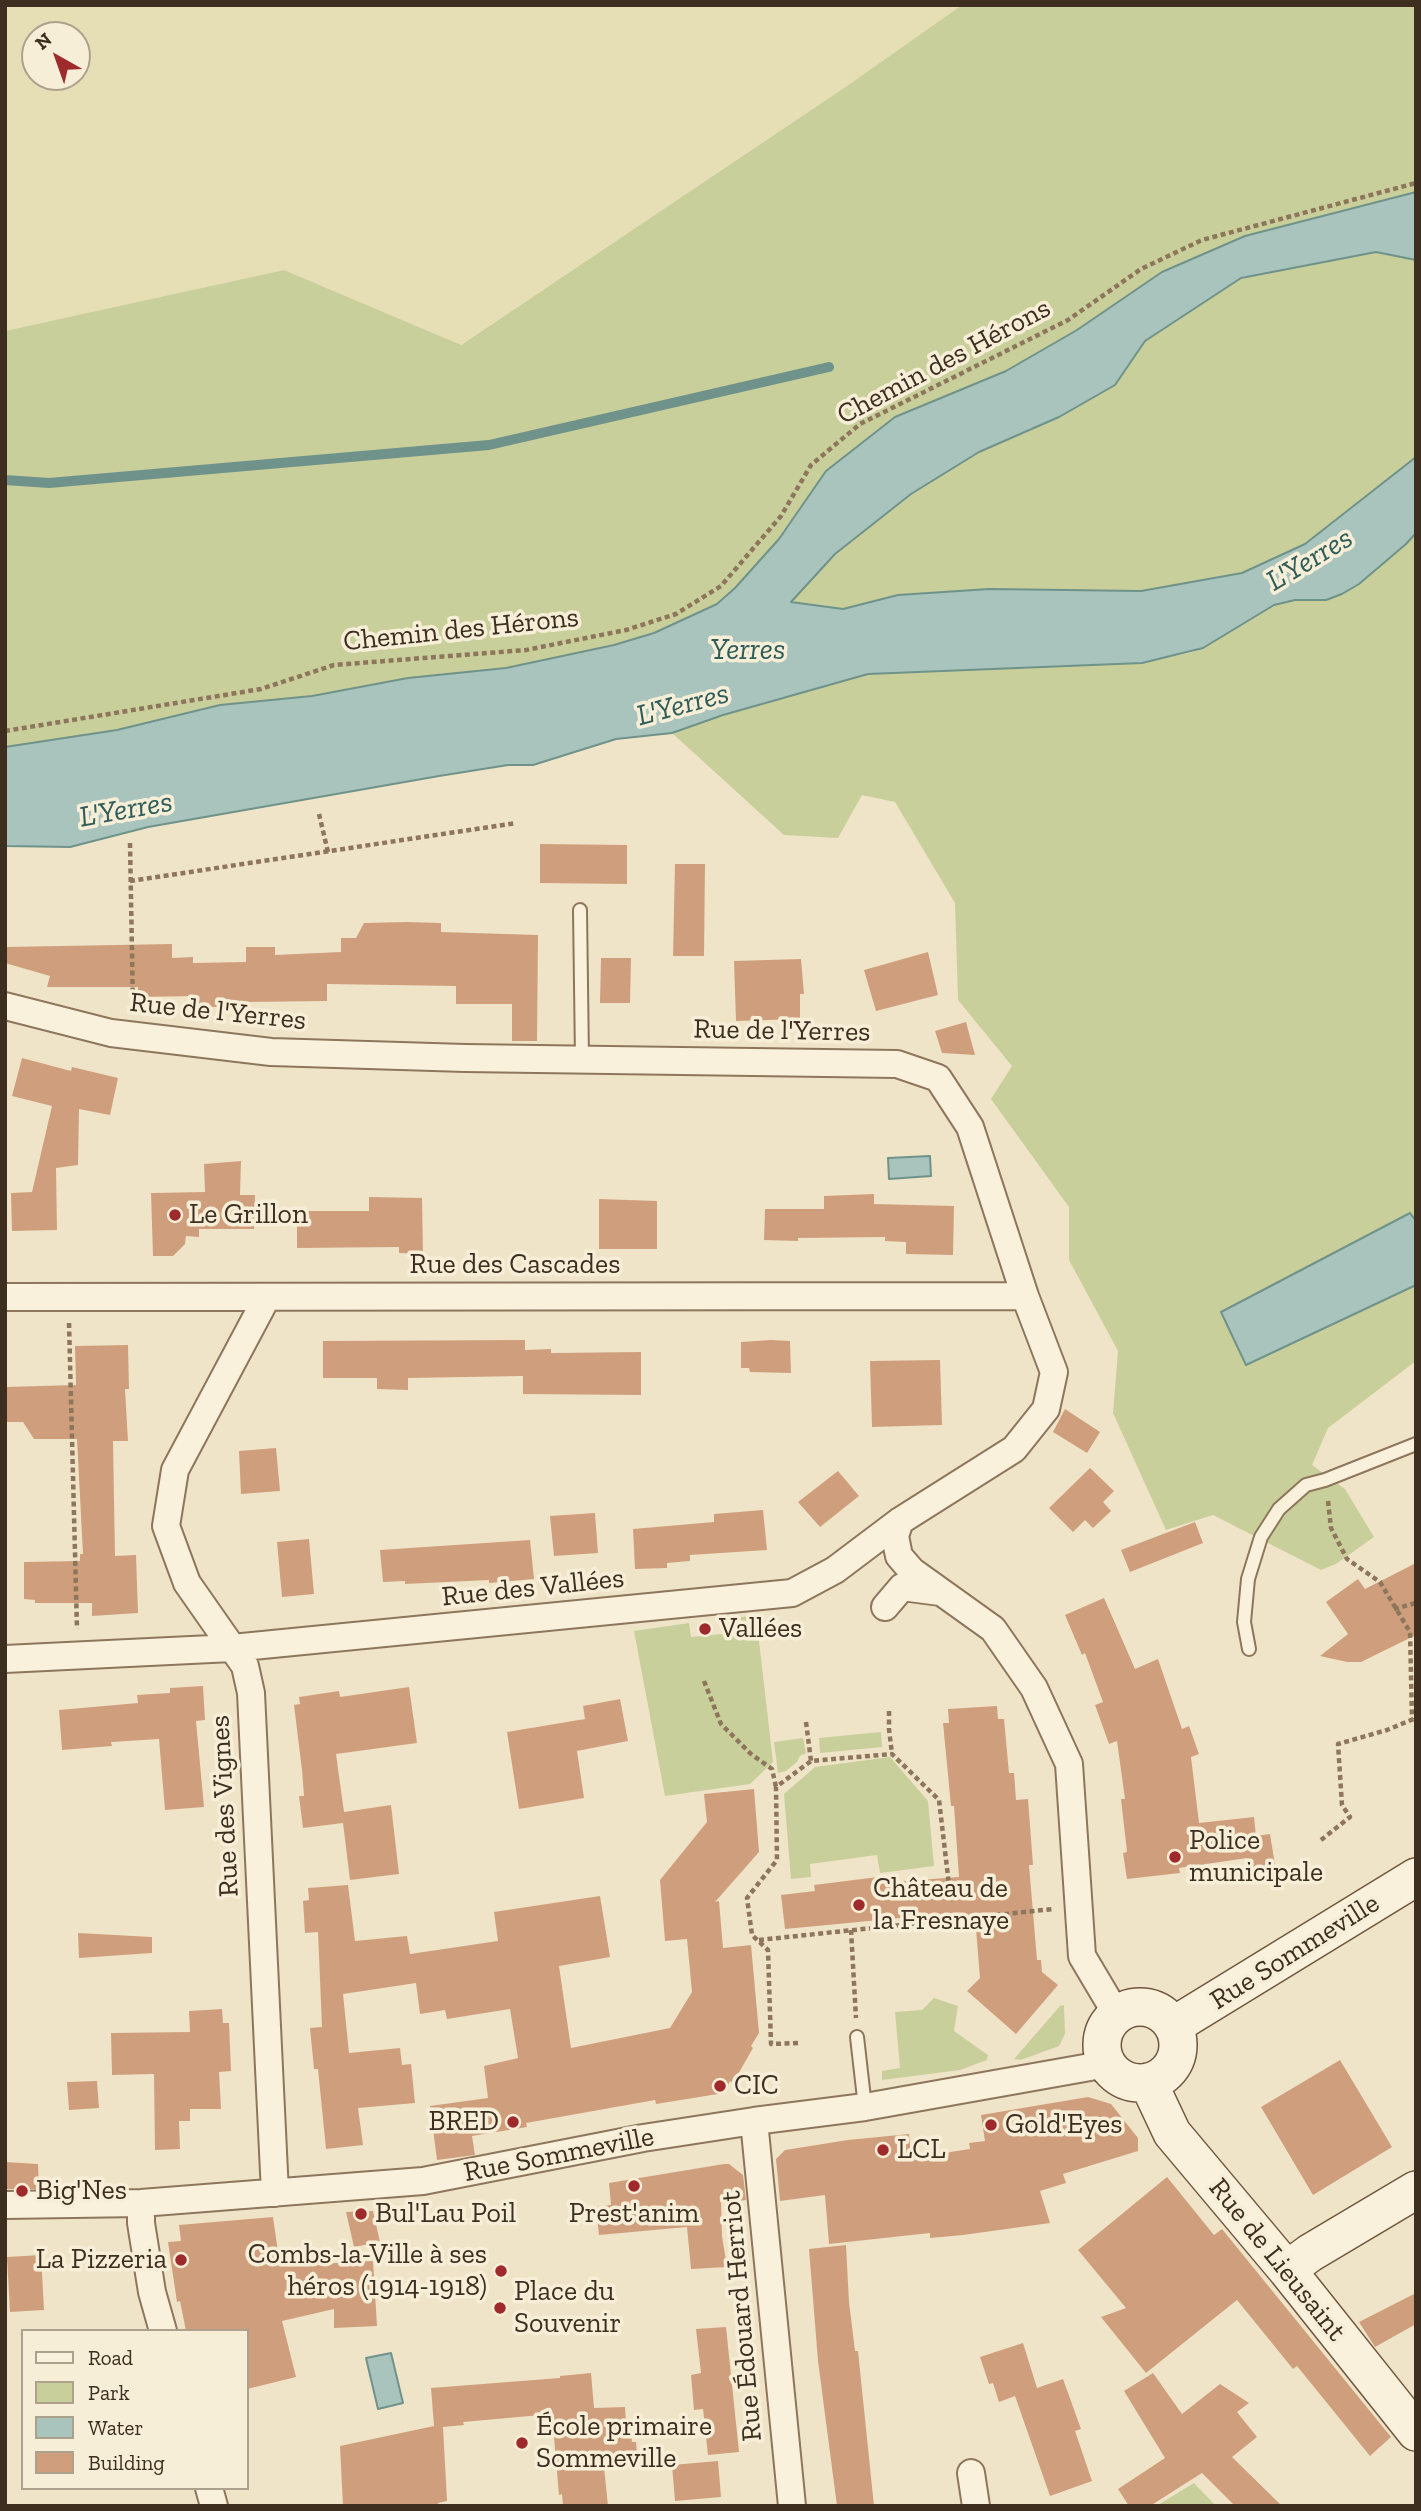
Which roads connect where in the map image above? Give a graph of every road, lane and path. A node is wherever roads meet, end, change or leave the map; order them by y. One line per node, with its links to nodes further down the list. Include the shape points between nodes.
1 (1416, 183): 2 (path, Chemin des Hérons, via 1202,240 1140,269 1068,320 860,424 811,465 781,516 721,586 676,614 626,630 526,650 334,665 261,689)
2 (5, 731)
3 (319, 814): 6 (path)
4 (516, 823): 6 (path)
5 (130, 843): 7 (path)
6 (328, 852): 7 (path)
7 (130, 881): 10 (path)
8 (580, 910): 11 (lane)
9 (5, 1006): 10 (street, Rue de l'Yerres)
10 (134, 1036): 11 (street, Rue de l'Yerres, via 271,1052)
11 (582, 1059): 12 (street, Rue de l'Yerres, via 897,1064 939,1078 970,1127)
12 (1026, 1296): 14 (street, Rue des Cascades); 18 (street, Rue de l'Yerres, via 1054,1372 1046,1409 1014,1448)
13 (5, 1297): 14 (street, Rue des Cascades)
14 (267, 1297): 24 (street, Rue des Vignes, via 175,1470 166,1526 187,1583)
15 (70, 1334): 26 (path)
16 (1416, 1444): 17 (lane)
17 (1325, 1479): 23 (path, via 1331,1528 1348,1559 1380,1582); 25 (lane, via 1306,1485 1279,1509 1261,1537 1248,1578 1244,1622)
18 (900, 1521): 19 (street, Rue de l'Yerres); 20 (street, via 895,1536 899,1556 912,1571)
19 (835, 1570): 24 (street, Rue des Vallées, via 792,1593)
20 (945, 1592): 22 (street, via 902,1587); 38 (street, via 993,1629 1034,1688 1069,1764)
21 (1416, 1603): 23 (path)
22 (885, 1608)
23 (1394, 1608): 30 (path, via 1410,1632)
24 (232, 1648): 26 (street); 50 (street, Rue des Vignes, via 245,1666 251,1693)
25 (1249, 1649)
26 (78, 1655): 27 (street)
27 (5, 1658)
28 (704, 1681): 34 (path, via 721,1724 772,1769)
29 (889, 1711): 32 (path)
30 (1414, 1719): 35 (path, via 1338,1744 1342,1805 1350,1817)
31 (806, 1722): 33 (path)
32 (892, 1754): 33 (path); 37 (path, via 939,1800)
33 (811, 1761): 34 (path)
34 (776, 1787): 40 (path, via 777,1860 747,1898 752,1934)
35 (1321, 1840)
36 (1416, 1877): 42 (main road, Rue Sommeville)
37 (951, 1902)
38 (1080, 1906): 39 (path); 41 (street, via 1082,1956)
39 (852, 1930): 40 (path); 43 (path)
40 (758, 1940): 44 (path, via 768,1950 771,2044)
41 (1117, 2015): 42 (main road, via 1128,2008 1154,2009); 45 (main road, via 1104,2032)
42 (1173, 2026): 46 (main road, via 1178,2037 1175,2060)
43 (857, 2037): 47 (lane)
44 (798, 2043)
45 (1107, 2064): 46 (main road, via 1125,2080); 47 (street, Rue Sommeville)
46 (1148, 2082): 53 (main road, Rue de Lieusaint, via 1172,2133)
47 (865, 2107): 48 (street, Rue Sommeville)
48 (754, 2121): 50 (street, Rue Sommeville, via 422,2181); 57 (street, Rue Édouard Herriot)
49 (1416, 2190): 53 (main road)
50 (275, 2193): 51 (street, Rue Sommeville)
51 (141, 2203): 52 (street, Rue Sommeville); 54 (street, via 152,2292)
52 (5, 2205)
53 (1287, 2270): 55 (main road, Rue de Lieusaint)
54 (162, 2329)
55 (1416, 2432)
56 (971, 2473): 58 (street)
57 (792, 2506)
58 (975, 2506)

